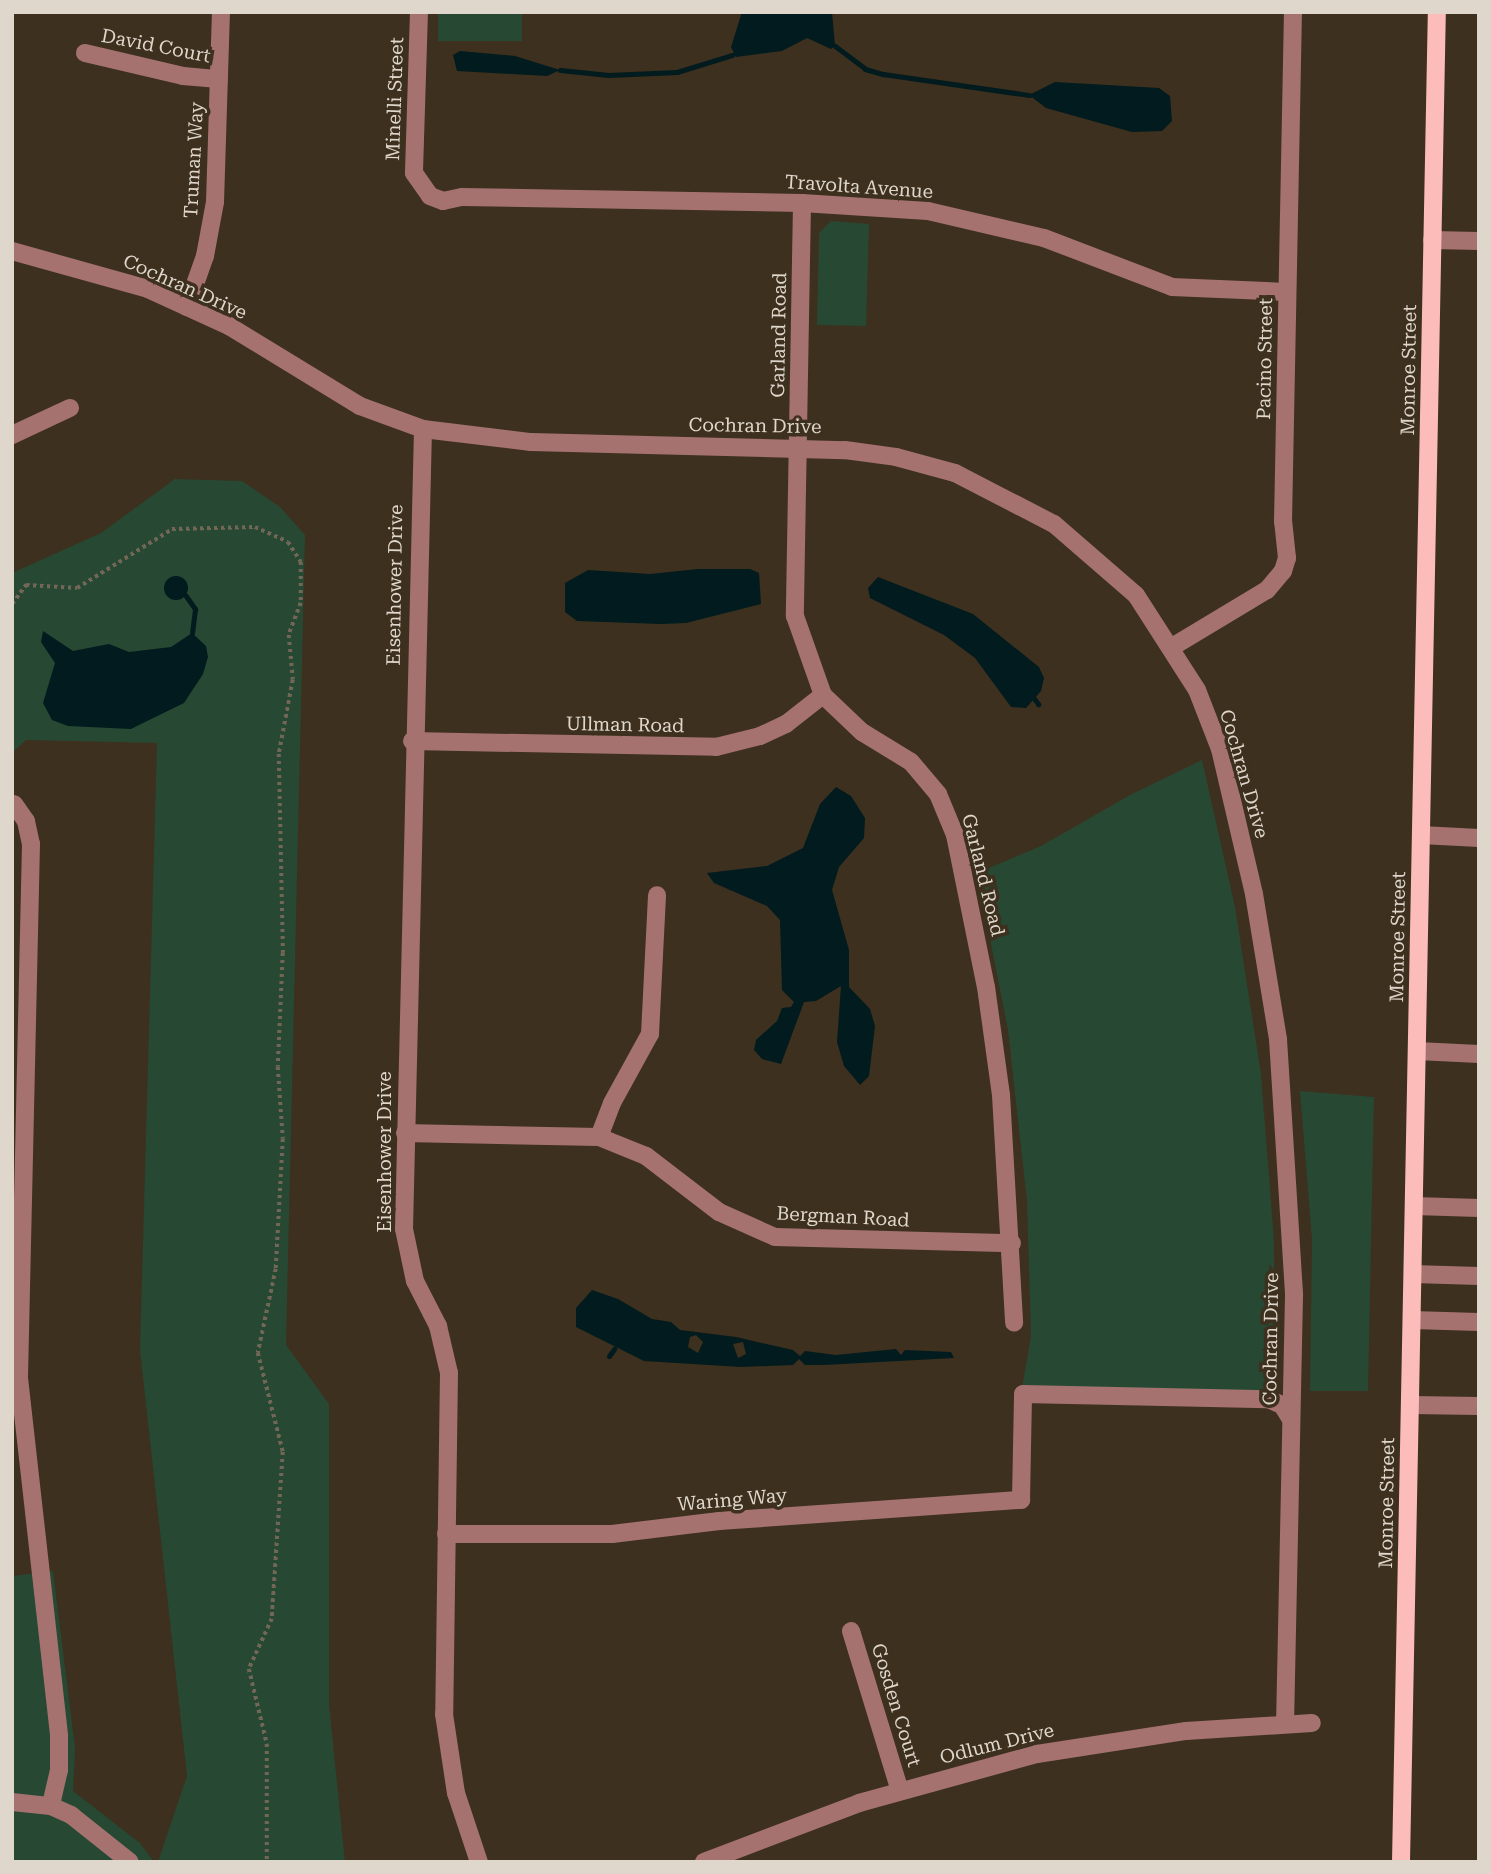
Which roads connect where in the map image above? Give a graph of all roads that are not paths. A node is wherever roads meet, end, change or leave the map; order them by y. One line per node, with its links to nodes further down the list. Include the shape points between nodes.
1 (221, 12): 6 (street, Truman Way)
2 (419, 12): 7 (street, Minelli Street, via 414,173)
3 (1293, 12): 12 (street, Pacino Street)
4 (1437, 12): 9 (main road, Monroe Street)
5 (85, 53): 6 (street, David Court, via 183,76)
6 (219, 79): 13 (street, Truman Way, via 212,228)
7 (420, 186): 8 (street, Travolta Avenue, via 443,201 462,197)
8 (802, 203): 12 (street, Travolta Avenue, via 885,206 972,219 1044,238 1172,287); 17 (street, Garland Road)
9 (1432, 240): 10 (street); 22 (main road, Monroe Street)
10 (1479, 240)
11 (12, 251): 13 (street, Cochran Drive, via 102,273)
12 (1287, 292): 18 (street, Pacino Street, via 1283,571 1267,590)
13 (187, 307): 15 (street, Cochran Drive, via 229,326 349,401)
14 (70, 408): 16 (street)
15 (423, 429): 17 (street, Cochran Drive, via 508,441); 20 (street, Eisenhower Drive)
16 (12, 435)
17 (797, 448): 18 (street, Cochran Drive, via 897,457 996,490 1096,555 1136,595); 19 (street, Garland Road, via 795,616)
18 (1172, 646): 41 (street, Cochran Drive, via 1197,690 1220,749 1267,967 1284,1090 1293,1239)
19 (822, 695): 20 (street, Ullman Road, via 777,728 716,747); 32 (street, Garland Road, via 862,732 911,762 925,777 955,835 986,987 1001,1095)
20 (412, 741): 28 (street, Eisenhower Drive)
21 (13, 804): 25 (street, via 26,821 31,844)
22 (1421, 835): 23 (street); 26 (main road, Monroe Street)
23 (1479, 838)
24 (657, 895): 29 (street, via 650,1034)
25 (20, 950): 36 (street)
26 (1417, 1051): 27 (street); 30 (main road, Monroe Street)
27 (1479, 1054)
28 (405, 1133): 29 (street, Bergman Road); 42 (street, Eisenhower Drive, via 407,1254 438,1326 449,1373)
29 (599, 1137): 32 (street, Bergman Road, via 646,1156 719,1212 775,1237)
30 (1414, 1206): 31 (street); 33 (main road, Monroe Street)
31 (1479, 1208)
32 (1012, 1243): 38 (street, Garland Road)
33 (1413, 1274): 34 (street); 35 (main road, Monroe Street)
34 (1479, 1276)
35 (1412, 1320): 37 (street); 39 (main road, Monroe Street)
36 (16, 1321): 48 (street, via 60,1745)
37 (1479, 1322)
38 (1014, 1323)
39 (1410, 1405): 40 (street); 52 (main road, Monroe Street)
40 (1479, 1406)
41 (1290, 1418): 42 (street, Waring Way, via 1282,1405 1268,1399 1023,1394 1021,1500 719,1521 612,1534); 45 (street, Cochran Drive)
42 (446, 1534): 50 (street, Eisenhower Drive, via 444,1714 456,1793)
43 (851, 1631): 46 (street, Gosden Court)
44 (1312, 1723): 45 (street, Odlum Drive)
45 (1285, 1724): 46 (street, Odlum Drive, via 1085,1744)
46 (900, 1791): 51 (street, Odlum Drive)
47 (12, 1802): 48 (street)
48 (51, 1806): 49 (street, via 90,1828)
49 (130, 1862)
50 (479, 1862)
51 (704, 1862)
52 (1401, 1862)

